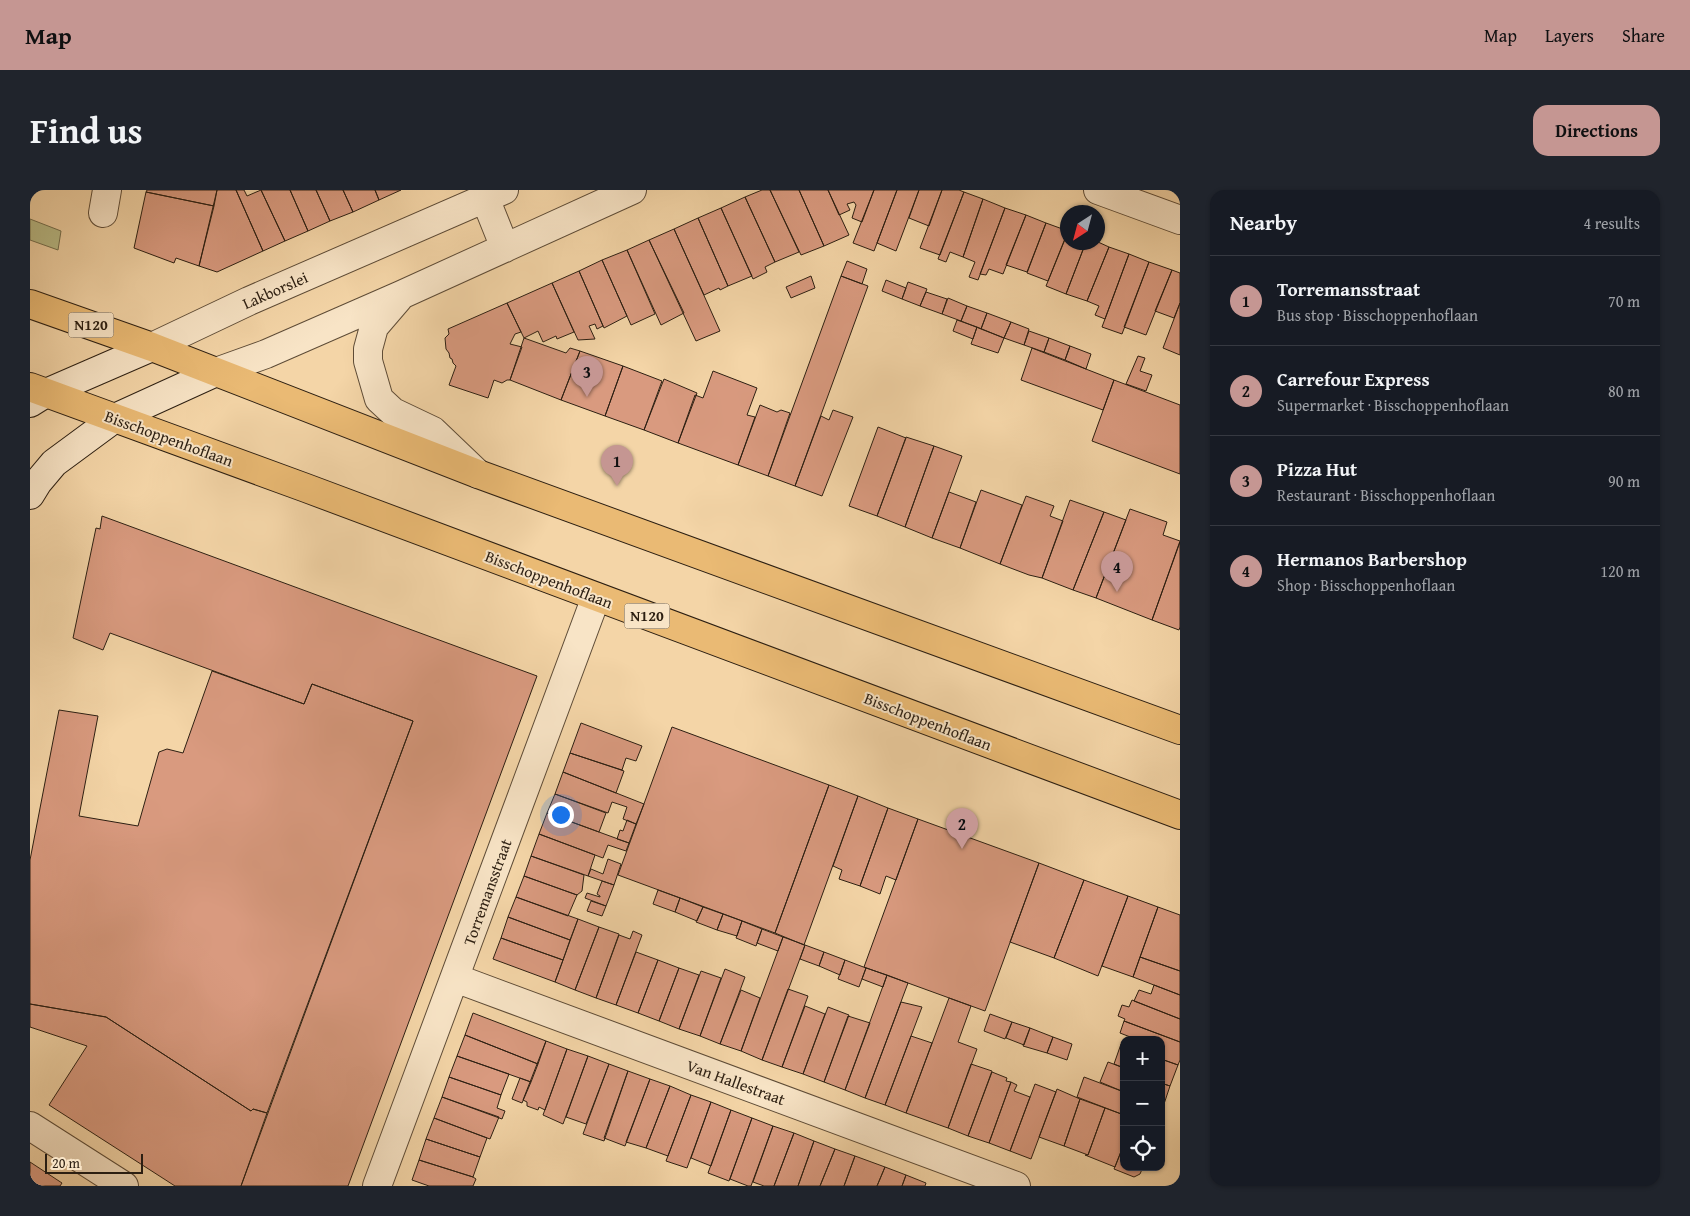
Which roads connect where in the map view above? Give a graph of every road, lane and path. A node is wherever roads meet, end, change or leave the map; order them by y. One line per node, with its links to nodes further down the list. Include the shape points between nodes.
1 (632, 190): 5 (street)
2 (1098, 190): 4 (street)
3 (495, 194): 5 (street); 8 (street, Lakborslei, via 248,301)
4 (1180, 220)
5 (505, 248): 6 (street)
6 (401, 295): 9 (street, via 266,354); 12 (street, via 374,328 368,349 368,361 379,399 393,412 433,431)
7 (30, 304): 8 (main road, N120)
8 (152, 347): 9 (main road, N120); 10 (street, Lakborslei)
9 (216, 372): 11 (street); 12 (main road, N120)
10 (35, 394): 11 (main road, Bisschoppenhoflaan / N120)
11 (115, 418): 13 (street, via 54,463); 14 (main road, Bisschoppenhoflaan / N120)
12 (478, 474): 15 (main road, N120)
13 (30, 495)
14 (596, 596): 16 (main road, Bisschoppenhoflaan / N120); 17 (street, Torremansstraat)
15 (1180, 730)
16 (1180, 815)
17 (455, 978): 20 (street, Torremansstraat); 21 (street, Van Hallestraat)
18 (30, 1126): 19 (street)
19 (124, 1186)
20 (377, 1186)
21 (1016, 1186)

